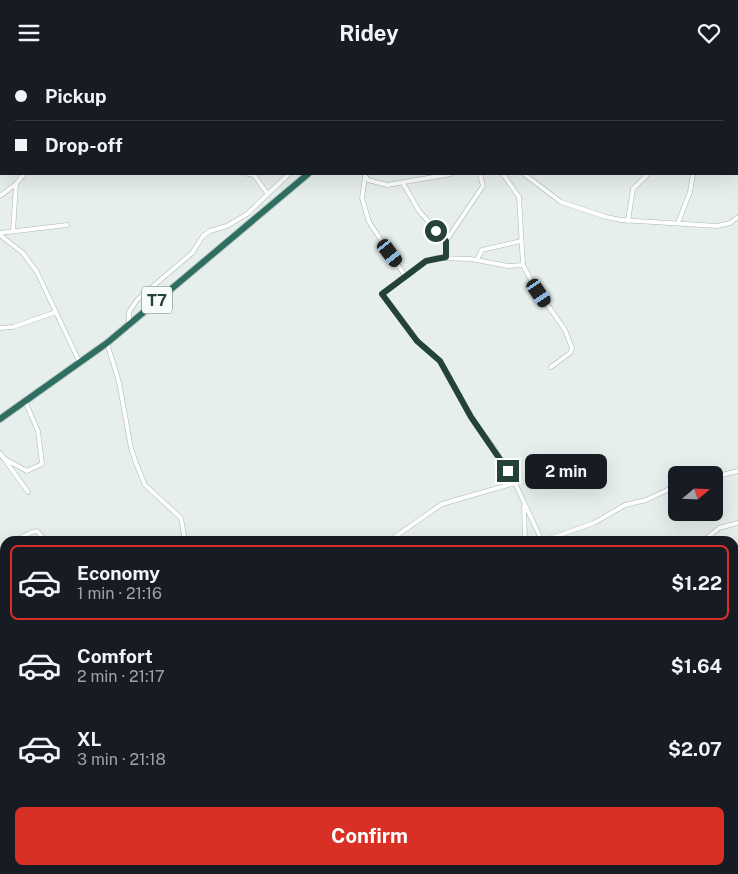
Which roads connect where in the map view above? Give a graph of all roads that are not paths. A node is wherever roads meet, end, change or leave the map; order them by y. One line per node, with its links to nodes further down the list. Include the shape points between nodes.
1 (23, 175): 13 (street)
2 (254, 175): 14 (street)
3 (288, 175): 14 (street)
4 (307, 175): 29 (highway, T7)
5 (364, 175): 12 (street, via 368,180 387,185); 27 (street, via 362,197 369,222)
6 (446, 175): 12 (street)
7 (480, 175): 22 (street, via 483,186)
8 (504, 175): 23 (street, via 520,197)
9 (525, 175): 17 (street, via 561,202)
10 (647, 175): 17 (street, via 633,189)
11 (693, 175): 18 (street)
12 (403, 183): 22 (street, via 419,211)
13 (16, 184): 15 (street); 20 (street)
14 (267, 193): 29 (street, via 247,215 203,236 192,253 138,299 129,312)
15 (0, 196)
16 (738, 217): 18 (street, via 717,226)
17 (628, 221): 18 (street)
18 (678, 223)
19 (67, 225): 20 (street)
20 (13, 231): 21 (street)
21 (0, 233): 28 (street, via 23,253 37,272)
22 (446, 241): 24 (street)
23 (521, 241): 25 (street, via 482,250); 26 (street)
24 (446, 257): 25 (street); 27 (street, via 426,261)
25 (477, 261): 26 (street)
26 (523, 265): 33 (street, via 565,330 572,348)
27 (406, 277): 40 (street, via 383,291 383,296 417,341 440,361 471,417)
28 (56, 312): 30 (street, via 13,327); 32 (street)
29 (130, 323): 31 (highway, T7)
30 (0, 328)
31 (107, 343): 32 (highway, T7); 47 (street, via 136,463 145,485 181,518)
32 (79, 361): 34 (highway, T7)
33 (551, 367)
34 (25, 401): 35 (highway, T7); 37 (street, via 38,431 42,464 26,471)
35 (0, 419)
36 (0, 453): 37 (street)
37 (3, 458): 42 (street)
38 (738, 471): 39 (street)
39 (723, 475)
40 (515, 483): 43 (street); 48 (street, via 442,504)
41 (668, 491): 51 (street, via 625,505 594,523)
42 (28, 492)
43 (524, 503): 49 (street); 50 (street)
44 (738, 523): 52 (street, via 719,528)
45 (24, 536): 46 (street, via 37,531)
46 (42, 536)
47 (184, 536)
48 (396, 536)
49 (525, 536)
50 (540, 536)
51 (557, 536)
52 (709, 536)

